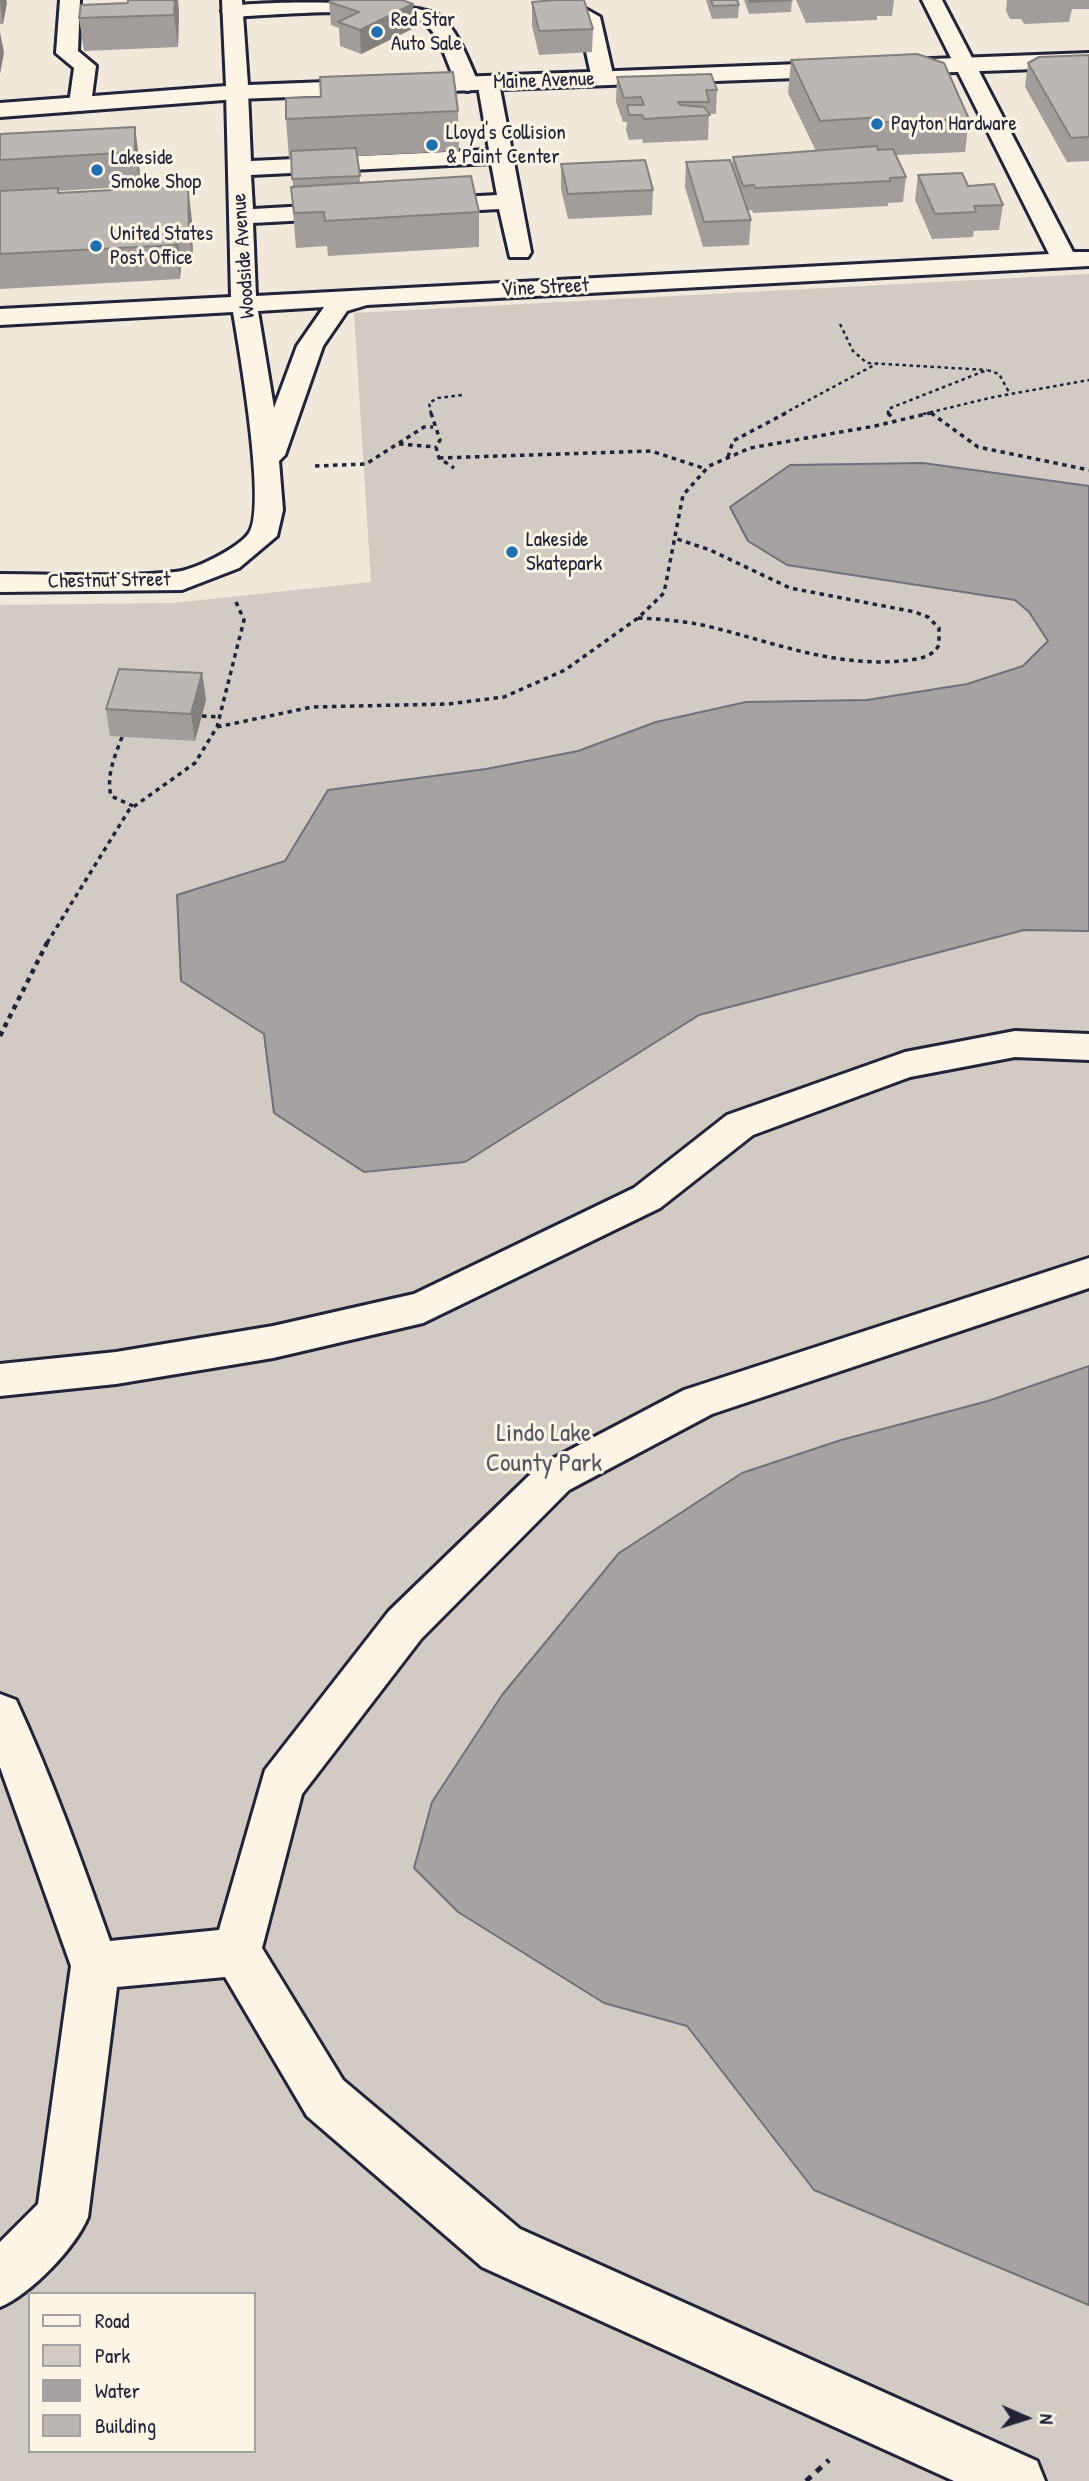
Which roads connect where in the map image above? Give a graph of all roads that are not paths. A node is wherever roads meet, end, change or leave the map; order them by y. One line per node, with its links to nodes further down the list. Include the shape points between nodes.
1 (70, 0): 10 (street, via 67,53 85,66)
2 (566, 0): 7 (street, via 567,7 589,17)
3 (932, 0): 6 (street)
4 (232, 5): 8 (street, via 396,6 429,16); 9 (street, Woodside Avenue)
5 (1089, 60): 6 (street, Maine Avenue)
6 (966, 65): 7 (street, Maine Avenue); 19 (street)
7 (603, 79): 8 (street, Maine Avenue)
8 (478, 83): 9 (street, Maine Avenue); 12 (street)
9 (237, 92): 10 (street, Maine Avenue); 13 (street, Woodside Avenue)
10 (80, 104): 11 (street, Maine Avenue)
11 (0, 110)
12 (502, 156): 13 (street); 14 (street)
13 (239, 169): 17 (street, Woodside Avenue)
14 (510, 201): 15 (street); 18 (street)
15 (402, 207)
16 (362, 210): 17 (street)
17 (241, 217): 21 (street, Woodside Avenue)
18 (519, 252)
19 (1077, 260): 20 (street, Vine Street)
20 (363, 298): 21 (street, Vine Street); 23 (street, via 338,306 310,346)
21 (244, 304): 22 (street, Vine Street); 23 (street, Woodside Avenue, via 259,383)
22 (0, 317)
23 (266, 470): 24 (street, Woodside Avenue)
24 (269, 510): 25 (street, Chestnut Street, via 263,536 220,566 182,580)
25 (0, 583)
26 (1089, 1047): 28 (street, via 1014,1044 905,1065 740,1125 647,1198 423,1308 273,1342 116,1368)
27 (1089, 1273): 30 (street, via 698,1402 554,1478 405,1625 281,1786)
28 (0, 1380)
29 (0, 1714): 31 (street, via 34,1792)
30 (237, 1952): 31 (street); 33 (street, via 325,2098 501,2248)
31 (95, 1966): 32 (street, via 62,2217)
32 (0, 2280)
33 (1017, 2481)

